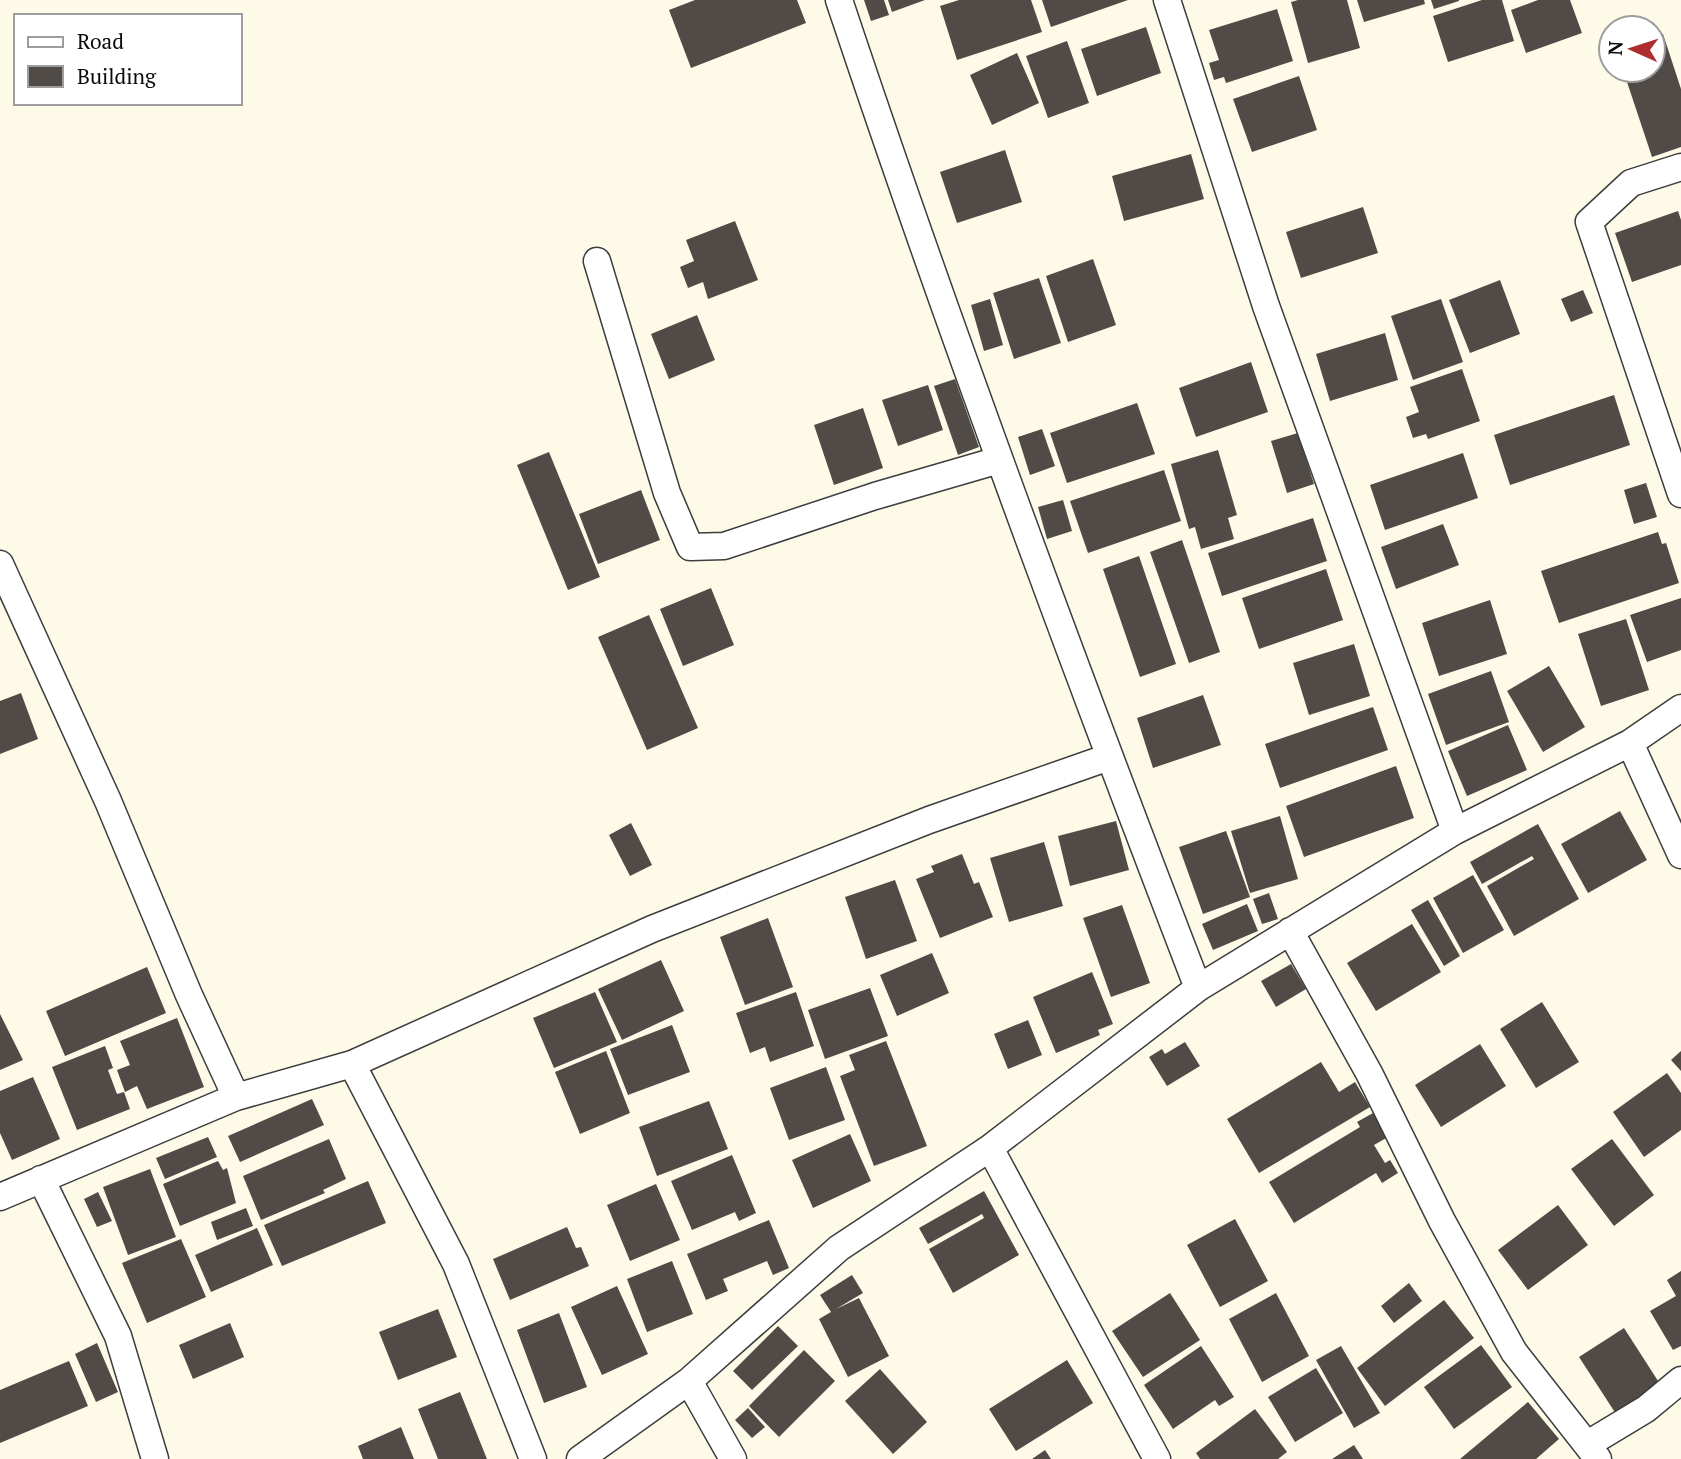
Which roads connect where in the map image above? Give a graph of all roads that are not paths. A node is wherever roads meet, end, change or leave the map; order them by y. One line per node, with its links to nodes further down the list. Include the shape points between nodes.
1 (839, 0): 5 (street)
2 (1167, 0): 11 (street, via 1266,306)
3 (1681, 167): 6 (street, via 1631,183 1589,222)
4 (597, 261): 5 (street, via 667,493 690,547 724,546)
5 (999, 460): 10 (street)
6 (1681, 494)
7 (0, 564): 16 (street)
8 (1681, 708): 9 (street)
9 (1630, 743): 11 (street); 12 (street)
10 (1109, 757): 14 (street); 15 (street, via 929,820 652,929)
11 (1455, 831): 13 (street)
12 (1681, 855)
13 (1290, 931): 14 (street); 22 (street, via 1514,1352)
14 (1198, 988): 17 (street)
15 (352, 1064): 16 (street); 24 (street, via 456,1264)
16 (236, 1097): 18 (street)
17 (990, 1148): 21 (street, via 839,1248); 27 (street)
18 (41, 1179): 19 (street); 23 (street, via 118,1336)
19 (0, 1197)
20 (1681, 1380): 22 (street)
21 (689, 1381): 25 (street); 26 (street)
22 (1593, 1452)
23 (155, 1459)
24 (533, 1459)
25 (580, 1459)
26 (733, 1459)
27 (1157, 1459)

